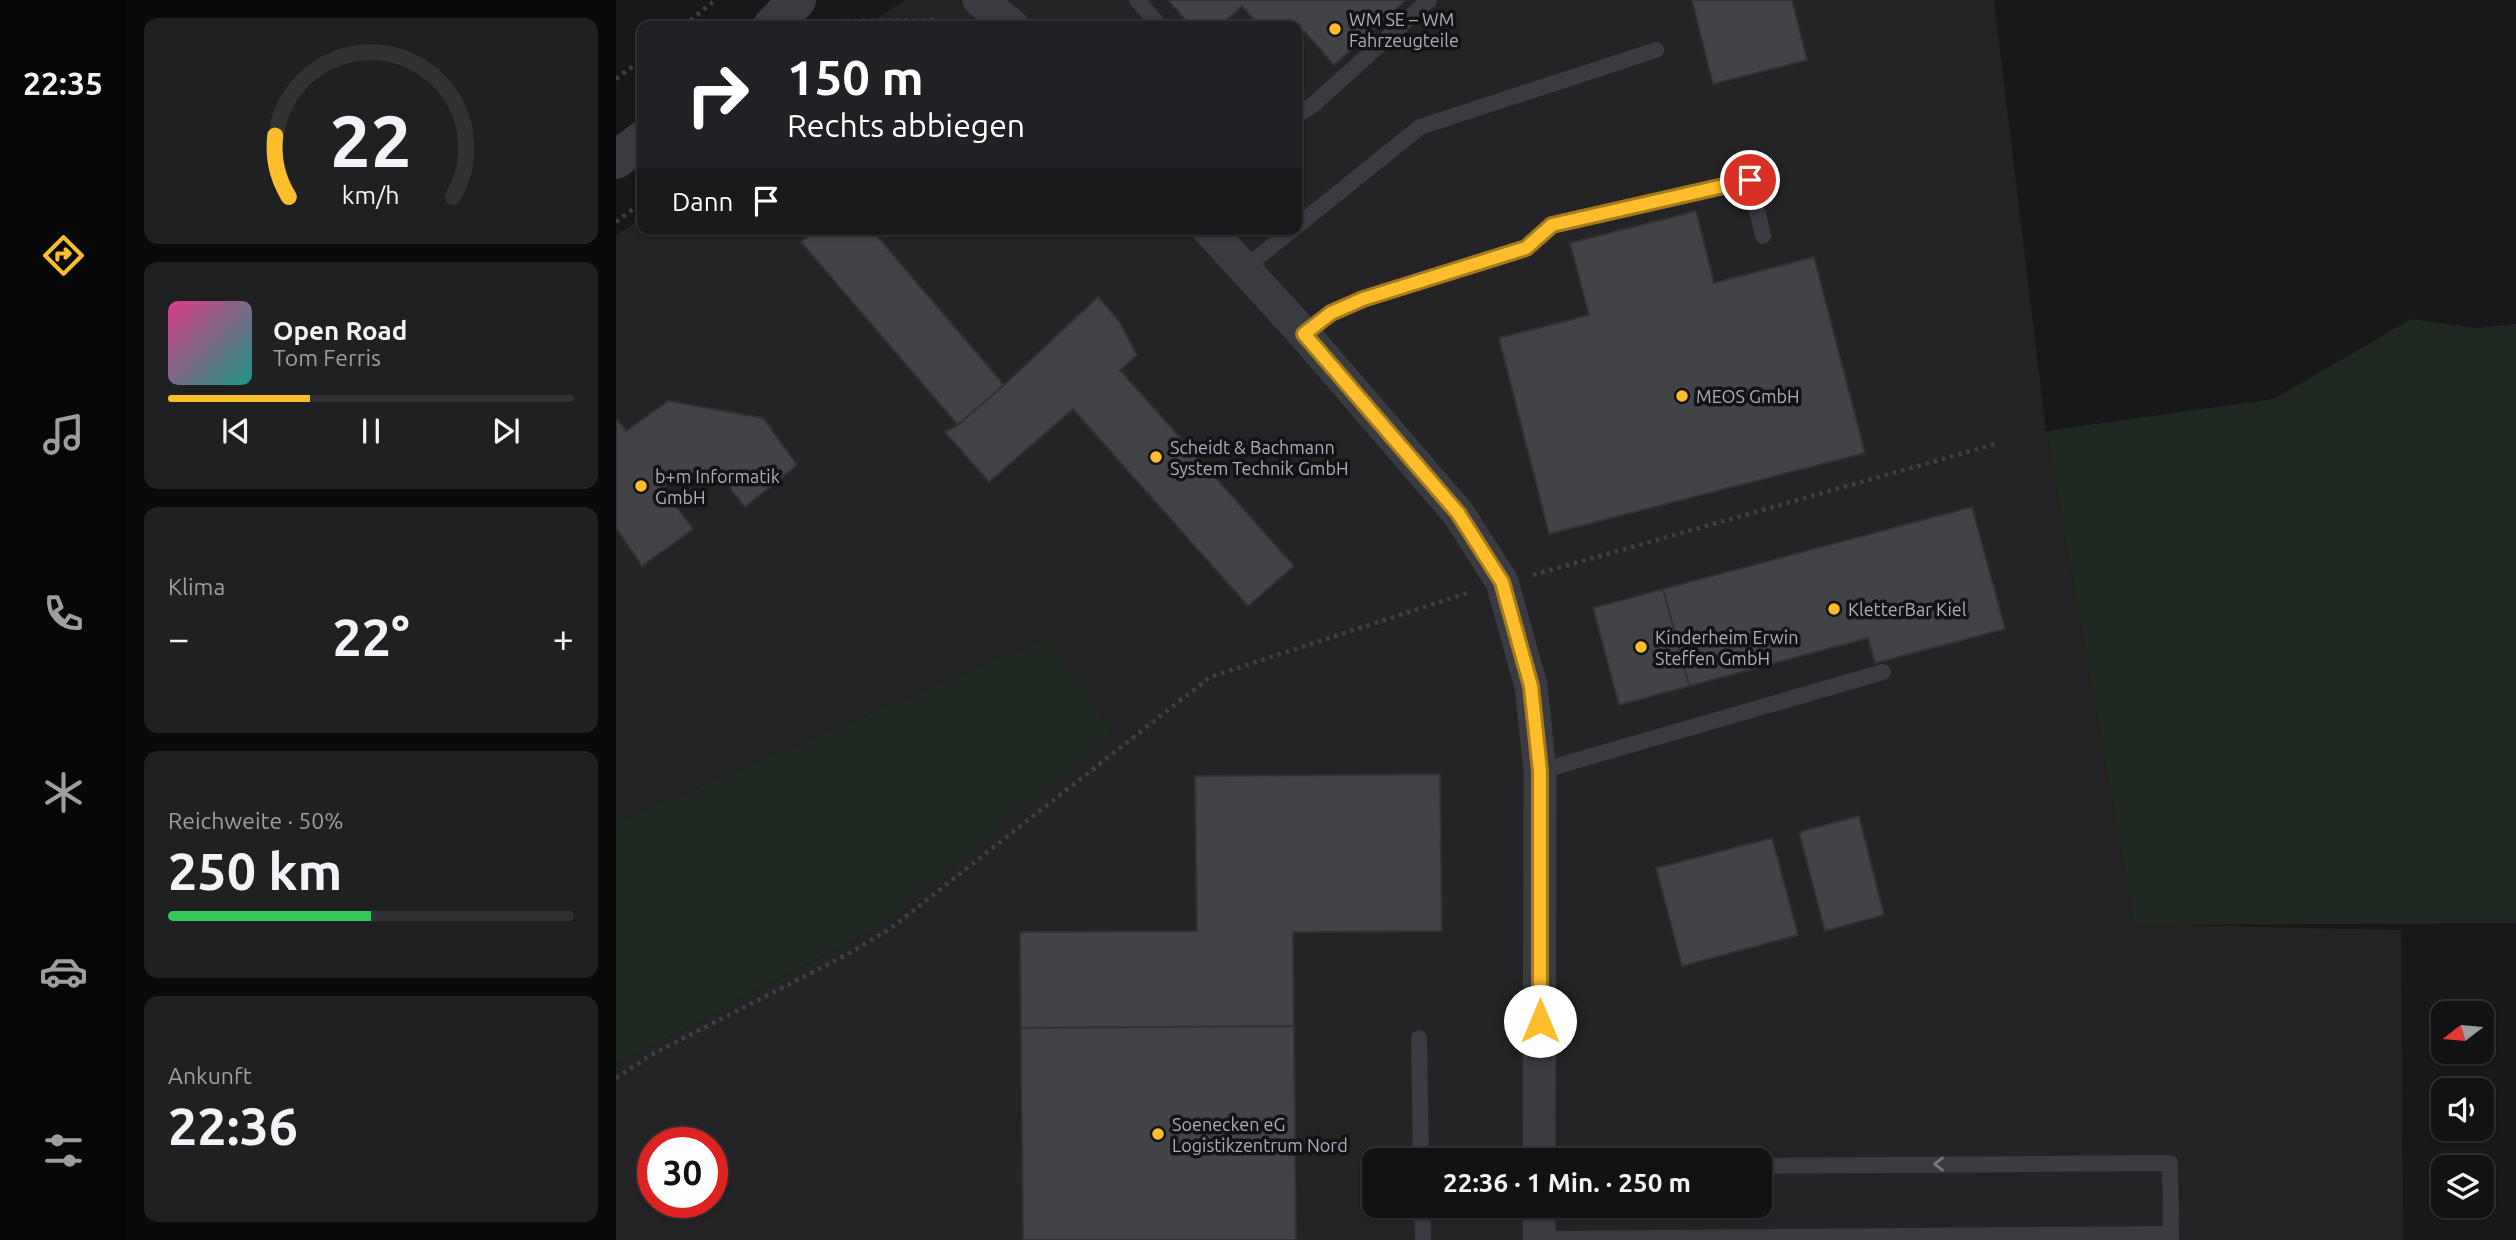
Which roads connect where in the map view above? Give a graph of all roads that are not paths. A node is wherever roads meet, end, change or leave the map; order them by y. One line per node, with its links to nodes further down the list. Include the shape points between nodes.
1 (797, 0): 5 (street)
2 (979, 0): 6 (street)
3 (1137, 0): 7 (lane)
4 (1429, 0): 9 (lane)
5 (777, 21)
6 (1006, 21)
7 (1156, 21)
8 (1657, 50): 12 (lane, via 1420,127)
9 (1302, 112)
10 (637, 144): 11 (street)
11 (616, 160)
12 (1302, 222)
13 (1214, 235): 16 (street)
14 (1286, 235): 16 (lane)
15 (1763, 236): 17 (lane, via 1750,180 1552,225 1526,248 1363,299 1331,313)
16 (1245, 268): 17 (street)
17 (1304, 334): 19 (street, via 1458,513 1502,582 1531,686)
18 (1883, 672): 19 (lane)
19 (1540, 771): 22 (street)
20 (1419, 1038): 21 (lane)
21 (1421, 1148)
22 (1539, 1148)
23 (1772, 1166): 26 (lane, one-way to 23, via 2170,1163)
24 (1422, 1218): 31 (lane)
25 (1539, 1218): 29 (street)
26 (2171, 1237): 28 (lane)
27 (1753, 1238): 28 (lane); 30 (lane)
28 (2009, 1238)
29 (1539, 1239): 30 (lane)
30 (1680, 1239)
31 (1423, 1240)

